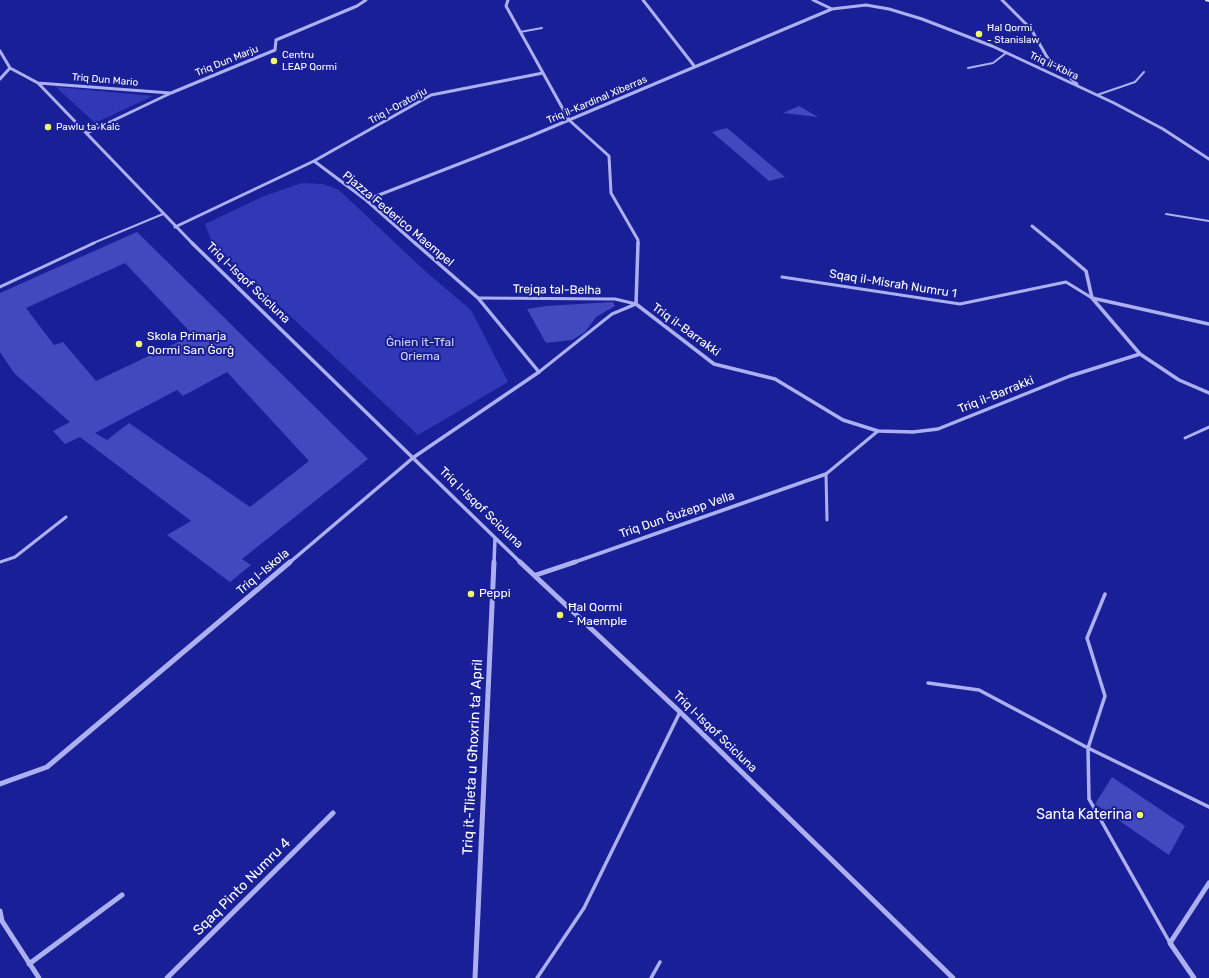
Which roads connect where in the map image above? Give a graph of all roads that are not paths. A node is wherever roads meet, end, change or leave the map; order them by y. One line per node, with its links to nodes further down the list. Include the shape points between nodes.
1 (366, 0): 19 (street, Triq Dun Marju, via 276,40 275,50)
2 (508, 0): 8 (street, Triq il-Barrakki, via 506,6)
3 (643, 0): 11 (street)
4 (812, 0): 6 (street)
5 (1002, 0): 18 (street, via 1031,29 1047,58)
6 (832, 9): 10 (street, Triq il-Kbira, via 866,5 889,9 946,28); 11 (street, Triq il-Kardinal Xiberras)
7 (542, 28): 8 (lane)
8 (520, 32): 15 (street, Triq il-Barrakki)
9 (0, 51): 12 (street)
10 (1006, 53): 13 (lane, via 993,63); 18 (street, Triq il-Kbira)
11 (695, 67): 21 (street, Triq il-Kardinal Xiberras)
12 (10, 68): 16 (street); 17 (street, Triq l-Isqof Scicluna)
13 (968, 68)
14 (1144, 72): 20 (lane, via 1135,82)
15 (543, 73): 21 (street, Triq il-Barrakki); 24 (street, Triq l-Oratorju, via 431,96)
16 (0, 79)
17 (38, 83): 19 (street, Triq Dun Mario); 22 (street, Triq l-Isqof Scicluna)
18 (1080, 87): 20 (street, Triq il-Kbira)
19 (171, 93): 22 (street, Triq Dun Marju)
20 (1098, 95): 23 (street, Triq il-Kbira, via 1163,129)
21 (569, 120): 25 (street, Triq il-Kardinal Xiberras); 35 (street, Triq il-Barrakki, via 609,156 611,193 638,240)
22 (87, 133): 26 (street, Triq l-Isqof Scicluna)
23 (1209, 159)
24 (314, 161): 25 (street, Pjazza Federico Maempel); 30 (street)
25 (366, 200): 33 (street, Pjazza Federico Maempel)
26 (164, 214): 30 (street, Triq l-Isqof Scicluna); 32 (lane, via 75,251)
27 (1166, 214): 28 (lane)
28 (1209, 222)
29 (1032, 226): 34 (street, via 1086,271)
30 (174, 227): 43 (street, Triq l-Isqof Scicluna)
31 (782, 277): 34 (lane, Sqaq il-Misraħ Numru 1, via 960,304 1066,282)
32 (0, 288)
33 (478, 298): 35 (lane, Trejqa tal-Belha, via 615,299); 38 (street, Pjazza Federico Maempel)
34 (1092, 298): 36 (street); 37 (street)
35 (636, 304): 38 (lane, via 612,314); 41 (street, Triq il-Barrakki, via 714,364 775,379 843,420)
36 (1209, 324)
37 (1140, 354): 39 (street, via 1179,380); 41 (street, Triq il-Barrakki, via 1070,376 938,428 913,432)
38 (539, 372): 43 (street, Triq l-Iskola)
39 (1209, 393)
40 (1209, 427): 42 (lane)
41 (878, 431): 44 (lane)
42 (1185, 438)
43 (414, 457): 47 (street, Triq l-Isqof Scicluna); 54 (street, Triq l-Iskola, via 47,767)
44 (826, 474): 46 (lane); 49 (street, Triq Dun Ġużepp Vella)
45 (66, 517): 48 (lane, via 15,558)
46 (827, 520)
47 (495, 538): 49 (street, Triq l-Isqof Scicluna); 66 (street, Triq it-Tlieta u Għoxrin ta' April)
48 (0, 562)
49 (536, 575): 52 (street, Triq l-Isqof Scicluna)
50 (1105, 594): 53 (lane, via 1086,638 1105,696)
51 (928, 683): 53 (lane, via 979,690)
52 (680, 712): 67 (lane, via 584,908); 69 (street, Triq l-Isqof Scicluna)
53 (1088, 748): 55 (lane); 61 (lane, via 1089,799)
54 (0, 784)
55 (1209, 806)
56 (333, 813): 65 (street, Sqaq Pinto Numru 4)
57 (1209, 883): 61 (street)
58 (122, 895): 63 (street)
59 (0, 911): 60 (street)
60 (1, 922): 63 (street)
61 (1170, 943): 70 (street)
62 (660, 962): 68 (lane)
63 (29, 964): 64 (street)
64 (39, 978)
65 (167, 978)
66 (475, 978)
67 (537, 978)
68 (651, 978)
69 (953, 978)
70 (1194, 978)

